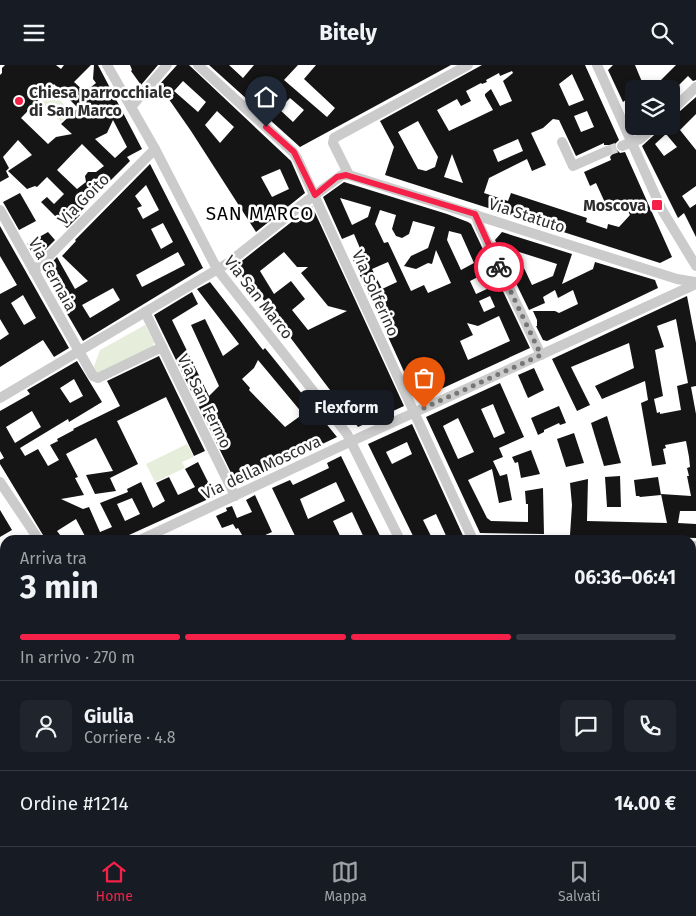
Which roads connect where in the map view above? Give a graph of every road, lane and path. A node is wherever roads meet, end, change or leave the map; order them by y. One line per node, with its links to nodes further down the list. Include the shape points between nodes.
1 (107, 65): 8 (street, Via San Marco)
2 (167, 65): 8 (street)
3 (198, 65): 15 (street, Via Solferino, via 294,152)
4 (468, 65): 14 (street, via 334,138 333,143)
5 (598, 65): 11 (street)
6 (696, 87): 7 (street)
7 (680, 102)
8 (131, 107): 12 (street, Via San Marco)
9 (645, 135): 11 (street)
10 (562, 143): 13 (street, via 573,166)
11 (626, 144): 18 (street)
12 (155, 149): 19 (street, Via San Marco); 20 (street, Via Goito)
13 (607, 151)
14 (349, 175): 15 (street, via 337,177); 17 (street, Via Statuto)
15 (315, 195): 19 (street); 27 (street, Via Solferino)
16 (0, 210): 20 (street, Via Cernaia)
17 (475, 214): 21 (street, Via Statuto); 25 (street)
18 (696, 266)
19 (217, 269): 22 (street); 28 (street, Via San Marco)
20 (34, 271): 24 (street, Via Cernaia)
21 (696, 283): 25 (street, Via della Moscova)
22 (145, 312): 23 (street, Via San Fermo); 24 (street)
23 (162, 347): 24 (street, Via Cernaia, via 98,378 93,376); 30 (street, Via San Fermo)
24 (80, 352): 26 (street)
25 (541, 355): 27 (street, Via della Moscova)
26 (0, 399)
27 (415, 413): 28 (street, Via della Moscova); 34 (street, Via Solferino)
28 (351, 442): 30 (street, Via della Moscova); 33 (street, Via San Marco)
29 (0, 482): 31 (street)
30 (235, 496): 32 (street, Via della Moscova)
31 (36, 535)
32 (151, 535)
33 (398, 535)
34 (472, 535)

